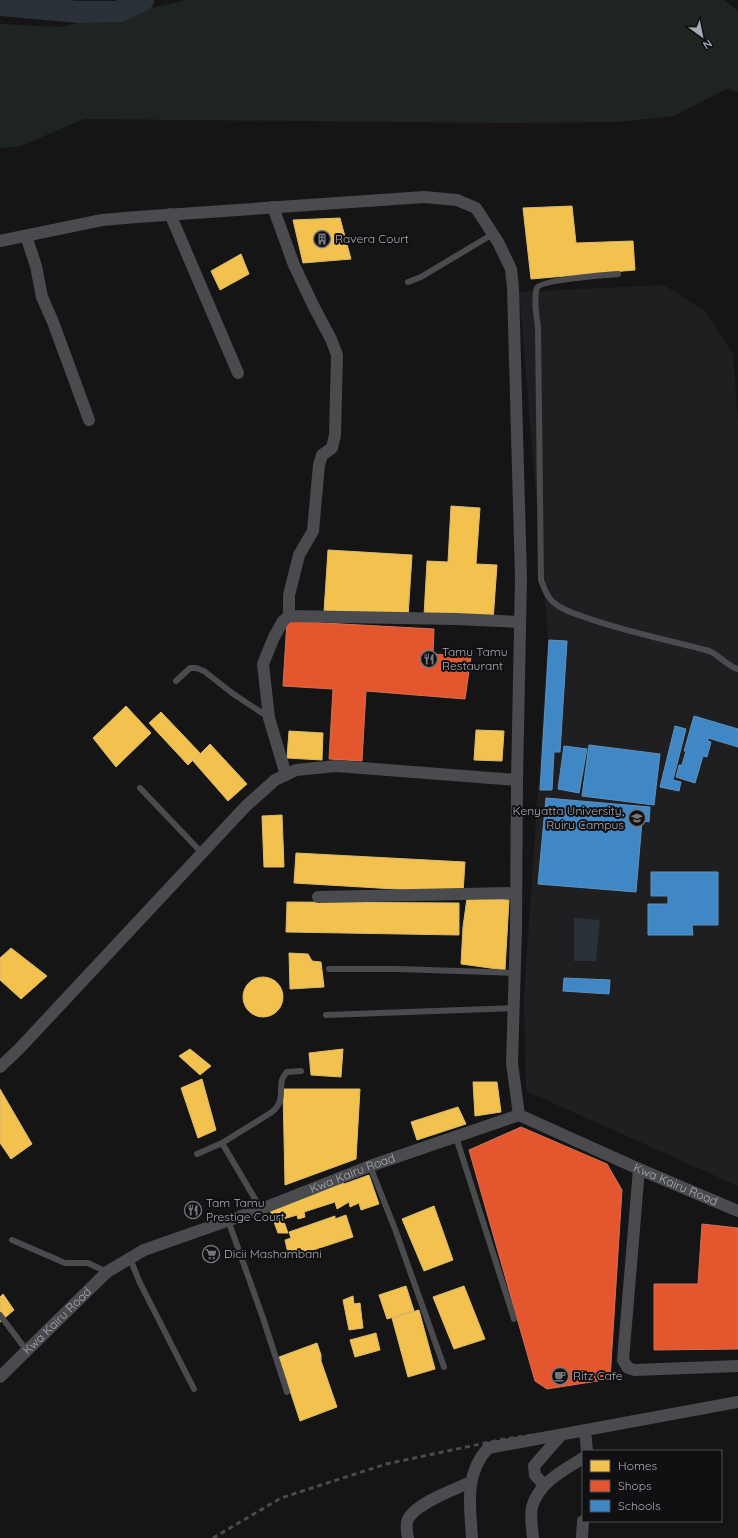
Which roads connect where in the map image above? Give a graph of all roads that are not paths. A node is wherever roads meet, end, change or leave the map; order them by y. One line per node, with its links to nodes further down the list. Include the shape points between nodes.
1 (273, 207): 2 (street); 3 (street, via 424,197 457,200 476,208); 10 (street, via 294,265 337,355 335,435 332,448 322,455 319,465 313,531 299,555 289,595)
2 (170, 214): 4 (street, via 102,220); 8 (street)
3 (493, 234): 7 (lane, via 421,277); 11 (street, via 511,269 513,288)
4 (26, 236): 5 (street); 9 (street, via 36,266 42,297 54,322)
5 (0, 241)
6 (618, 274): 12 (lane, via 553,281 540,284 536,288 542,580 545,593 560,608 612,626 709,651)
7 (408, 282)
8 (238, 373)
9 (89, 420)
10 (289, 616): 11 (street); 14 (street, via 274,637 263,664)
11 (520, 622): 16 (street)
12 (738, 669)
13 (176, 681): 14 (lane, via 190,668 204,671)
14 (269, 718): 15 (street)
15 (286, 775): 16 (street, via 296,770 336,766); 18 (street, via 275,780 246,806)
16 (517, 780): 19 (street)
17 (140, 788): 18 (lane)
18 (202, 853): 25 (street)
19 (516, 893): 20 (street); 22 (street)
20 (318, 897)
21 (329, 969): 22 (lane)
22 (515, 973): 23 (street)
23 (514, 1008): 24 (lane); 27 (street, via 512,1063)
24 (326, 1015)
25 (0, 1067)
26 (301, 1071): 29 (lane, via 286,1072 282,1077 281,1098 272,1112)
27 (520, 1115): 28 (street, Kwa Kairu Road); 32 (street, Kwa Kairu Road)
28 (456, 1137): 31 (street, Kwa Kairu Road); 40 (lane)
29 (222, 1143): 30 (lane); 33 (lane)
30 (197, 1154)
31 (370, 1166): 33 (street, Kwa Kairu Road); 43 (lane)
32 (639, 1169): 34 (street, Kwa Kairu Road); 42 (street, via 623,1360 628,1368 635,1370)
33 (261, 1209): 35 (street, Kwa Kairu Road)
34 (738, 1211)
35 (228, 1220): 37 (street, Kwa Kairu Road, via 144,1250); 46 (lane)
36 (12, 1240): 38 (lane, via 65,1263 88,1263)
37 (130, 1258): 38 (street, Kwa Kairu Road); 45 (lane)
38 (107, 1272): 41 (street, Kwa Kairu Road)
39 (0, 1315): 41 (lane)
40 (514, 1319)
41 (27, 1351): 44 (street, Kwa Kairu Road)
42 (738, 1366)
43 (444, 1367)
44 (0, 1377)
45 (194, 1389)
46 (287, 1392)
47 (738, 1402): 48 (street)
48 (586, 1430): 49 (street); 50 (street)
49 (561, 1435): 52 (street, via 488,1448 478,1461); 53 (street, via 534,1466 535,1475)
50 (587, 1450)
51 (582, 1459): 53 (street)
52 (471, 1482): 55 (street, via 425,1503 415,1511 407,1522); 56 (street, via 469,1494)
53 (544, 1485): 57 (street, via 537,1494 532,1508)
54 (583, 1522): 58 (street)
55 (408, 1538)
56 (472, 1538)
57 (533, 1538)
58 (582, 1538)

